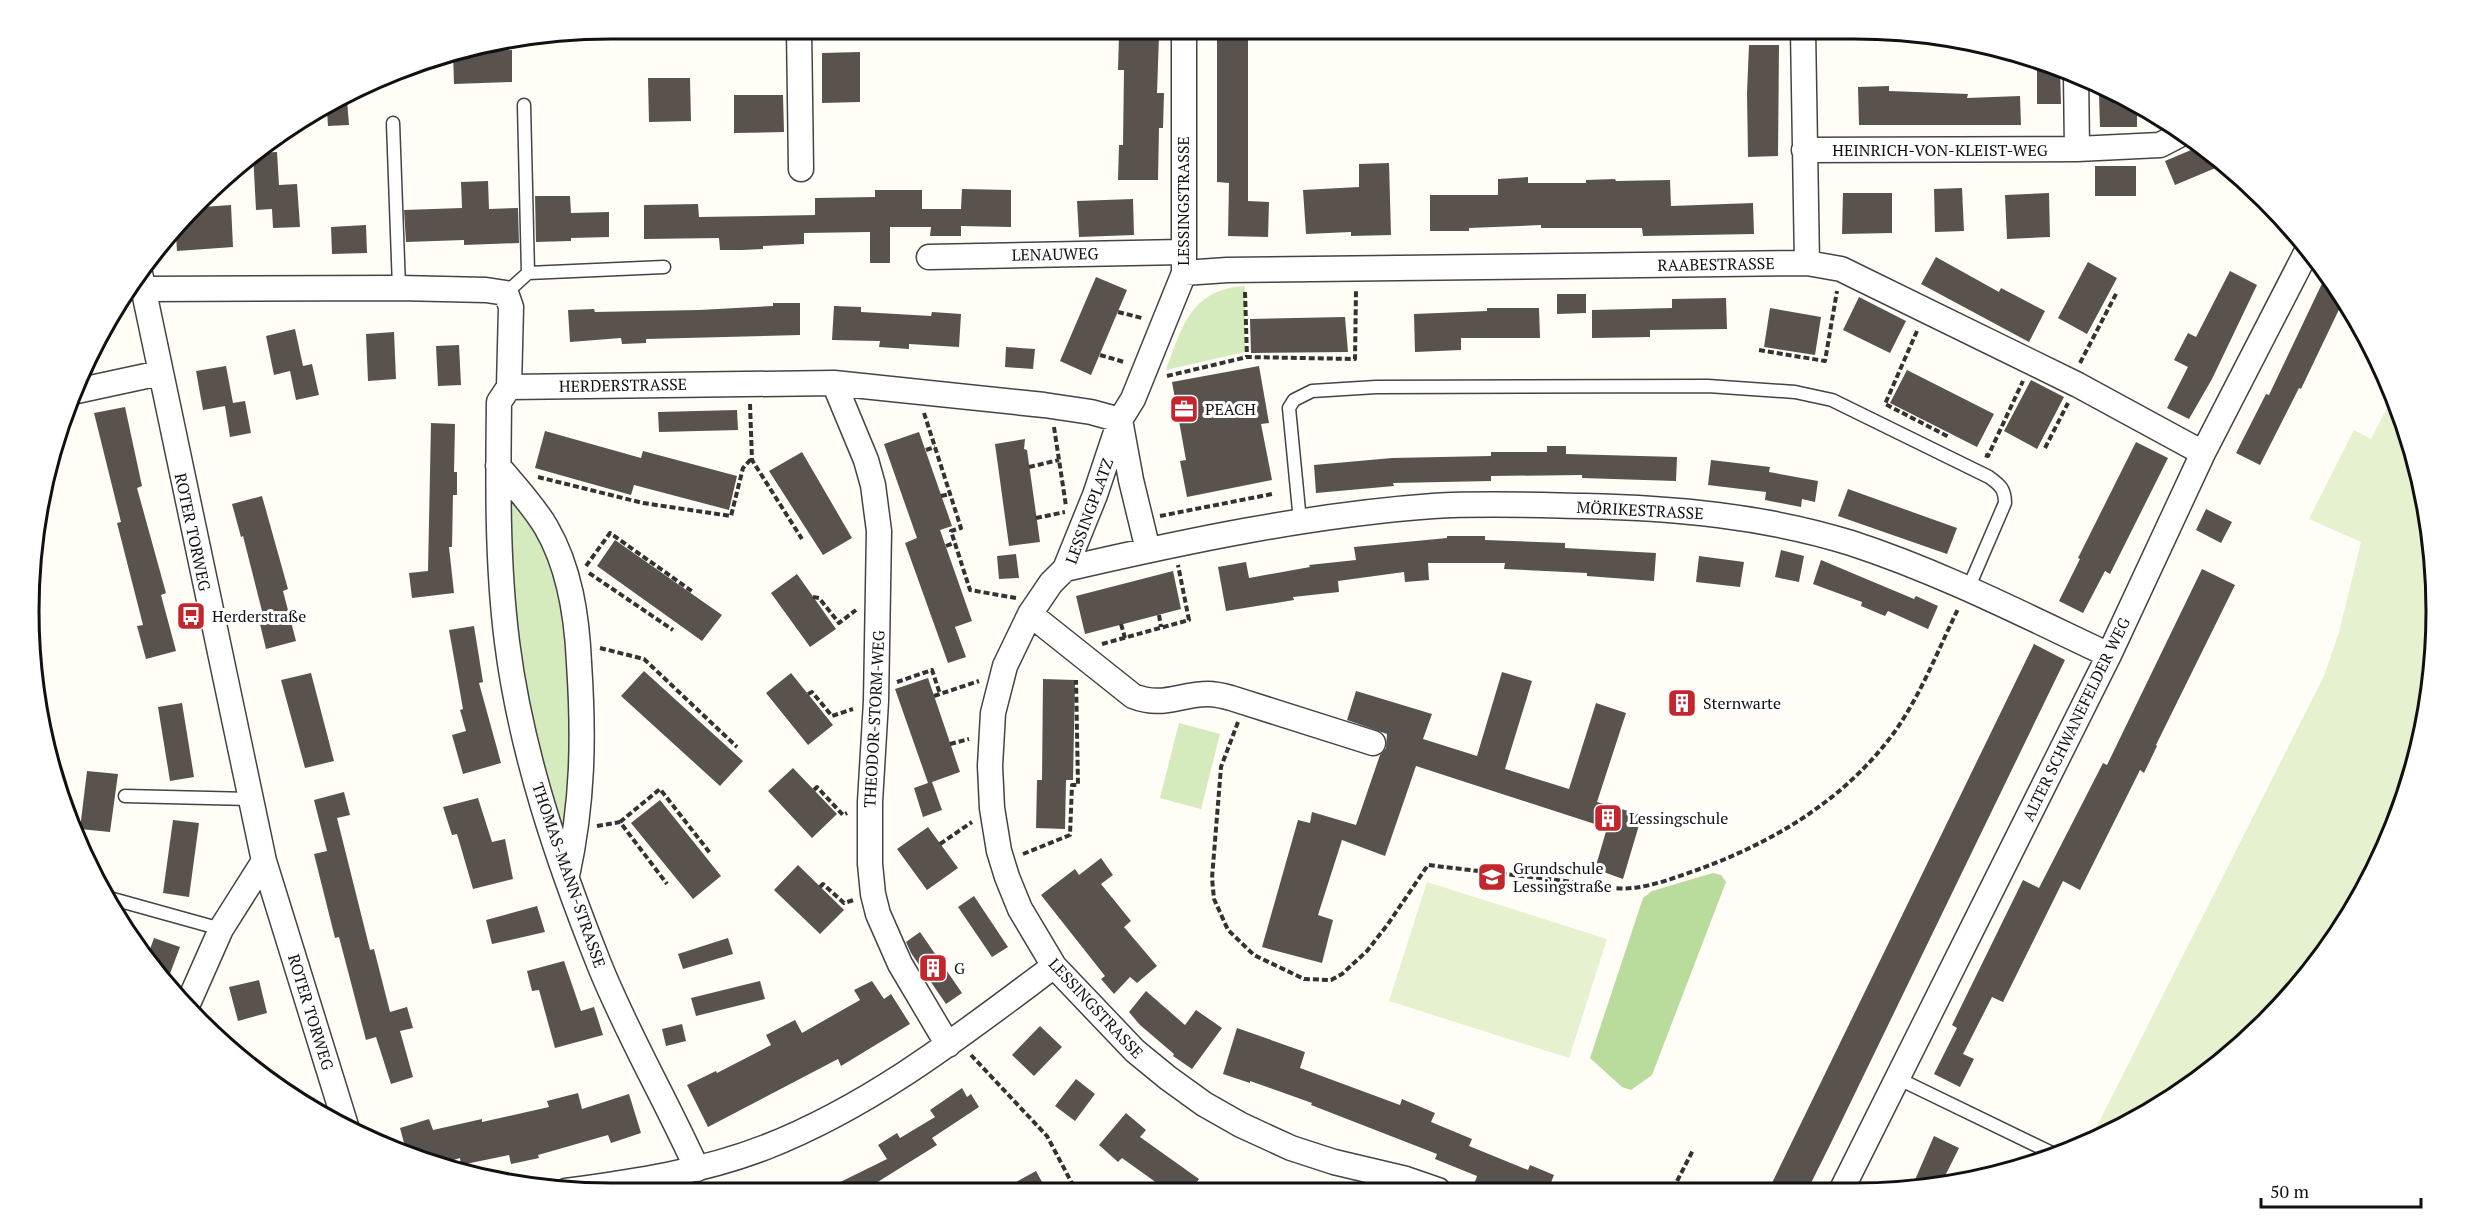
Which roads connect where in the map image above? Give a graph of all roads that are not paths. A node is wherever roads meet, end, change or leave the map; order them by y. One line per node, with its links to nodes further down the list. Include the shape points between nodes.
1 (799, 39): 10 (street)
2 (1184, 39): 13 (street, LESSINGSTRASSE)
3 (1803, 39): 9 (street)
4 (2076, 84): 8 (street)
5 (524, 105): 16 (lane)
6 (393, 123): 19 (lane)
7 (2175, 137): 8 (street, HEINRICH-VON-KLEIST-WEG, via 2160,145)
8 (2077, 149): 9 (street, HEINRICH-VON-KLEIST-WEG)
9 (1804, 150): 14 (street)
10 (801, 169)
11 (928, 256): 13 (street, LENAUWEG)
12 (2304, 258): 27 (street, ALTER SCHWANEFELDER WEG)
13 (1183, 262): 14 (street, RAABESTRASSE, via 1227,270); 25 (street, LESSINGSTRASSE)
14 (1807, 263): 27 (street, RAABESTRASSE, via 1841,269)
15 (663, 267): 16 (lane)
16 (528, 273): 20 (lane)
17 (144, 281): 19 (street)
18 (142, 283): 21 (street, ROTER TORWEG)
19 (399, 288): 20 (street)
20 (506, 293): 23 (street, via 511,307)
21 (160, 373): 24 (street); 37 (street, ROTER TORWEG)
22 (834, 382): 23 (street, HERDERSTRASSE); 26 (street, HERDERSTRASSE, via 1044,405); 44 (street, THEODOR-STORM-WEG, via 866,460 879,531 877,695 870,802 873,894 900,964)
23 (509, 387): 28 (street, THOMAS-MANN-STRASSE, via 499,402)
24 (84, 389)
25 (1136, 389): 26 (street, LESSINGPLATZ)
26 (1120, 420): 30 (street, LESSINGPLATZ); 31 (street, LESSINGPLATZ)
27 (2204, 453): 34 (street, ALTER SCHWANEFELDER WEG)
28 (498, 466): 39 (street, THOMAS-MANN-STRASSE, via 502,590 515,693 543,811); 39 (street, via 547,529 563,568 579,642 583,746)
29 (1300, 521): 30 (street, MÖRIKESTRASSE); 32 (street, MÖRIKESTRASSE, via 1432,506 1653,508 1809,532 1891,557); 32 (lane, via 1289,408 1294,400 1312,391 1376,387 1708,386 1795,392 1841,404 2000,486 2005,503)
30 (1148, 550): 31 (street, LESSINGPLATZ)
31 (1065, 569): 33 (street, LESSINGSTRASSE)
32 (1968, 589): 34 (street, MÖRIKESTRASSE)
33 (1034, 608): 35 (street, via 1076,651 1133,696 1148,702 1208,694 1246,702); 42 (street, LESSINGSTRASSE, via 1011,651 999,686 991,734 992,808 1007,877 1033,934)
34 (2109, 655): 45 (street, ALTER SCHWANEFELDER WEG)
35 (1374, 743)
36 (125, 796): 37 (lane)
37 (250, 800): 38 (street, ROTER TORWEG)
38 (264, 861): 41 (street); 46 (street, ROTER TORWEG)
39 (567, 879): 48 (street, THOMAS-MANN-STRASSE, via 600,966)
40 (118, 900): 41 (lane)
41 (221, 928): 43 (street)
42 (1054, 966): 44 (street); 50 (street, LESSINGSTRASSE, via 1135,1051 1222,1114 1291,1148)
43 (191, 998)
44 (952, 1042): 48 (street, via 902,1077 809,1129)
45 (1897, 1078): 47 (lane); 51 (street, ALTER SCHWANEFELDER WEG)
46 (343, 1116)
47 (2046, 1150)
48 (697, 1169): 49 (street)
49 (614, 1183)
50 (1418, 1183)
51 (1845, 1183)

